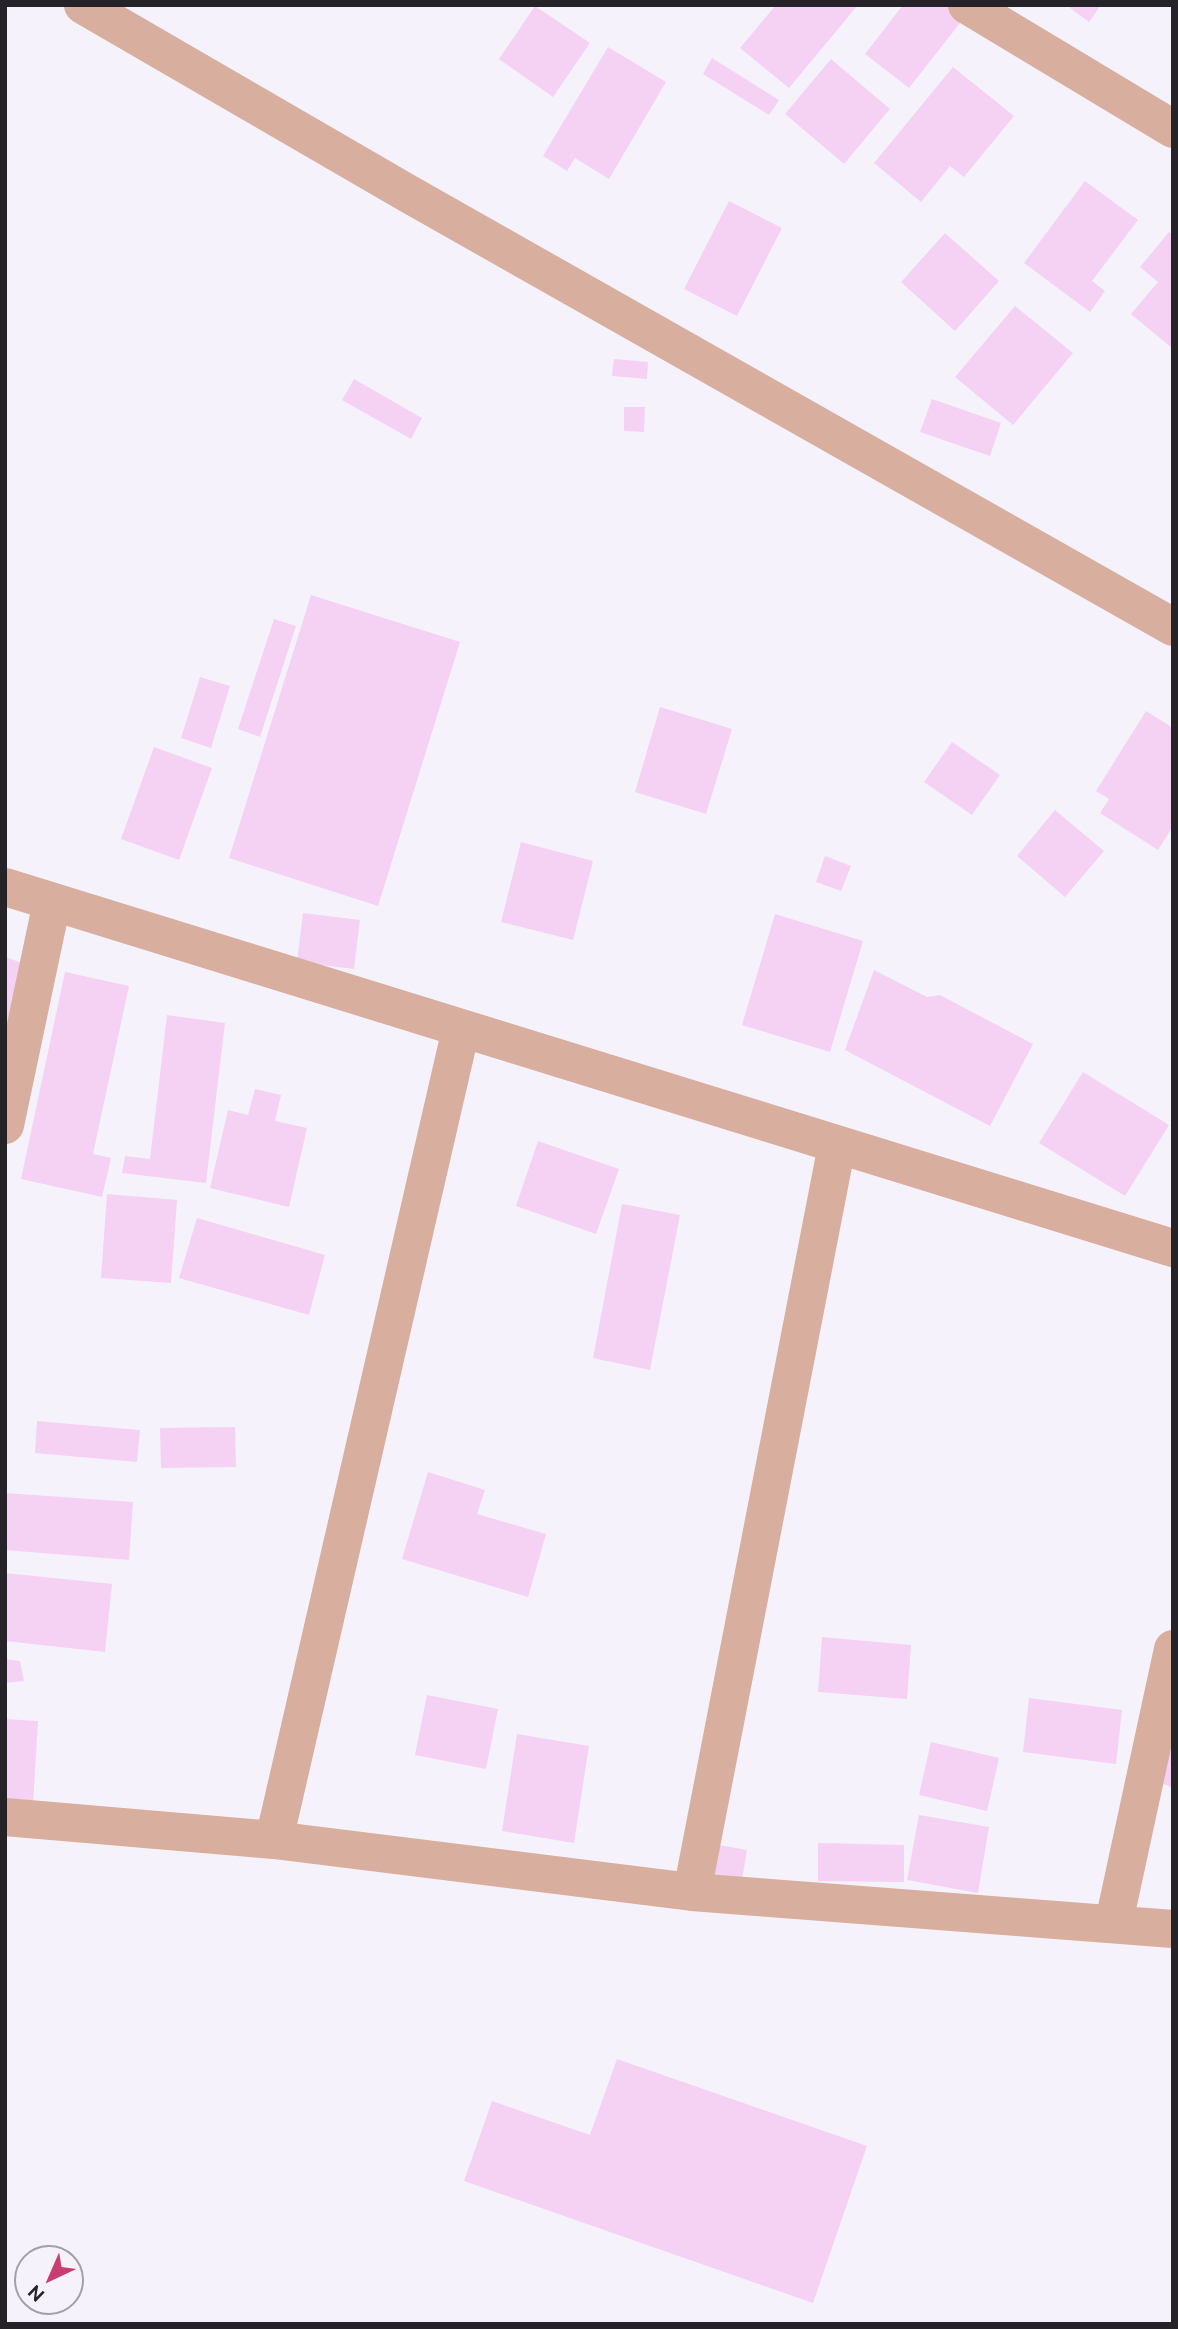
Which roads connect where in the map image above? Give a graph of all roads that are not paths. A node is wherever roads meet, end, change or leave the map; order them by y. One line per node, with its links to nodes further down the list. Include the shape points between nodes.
1 (83, 5): 4 (street)
2 (967, 5): 3 (street)
3 (1173, 129)
4 (1173, 626)
5 (5, 887): 6 (street)
6 (52, 902): 7 (street); 8 (street)
7 (461, 1029): 9 (street); 13 (street)
8 (5, 1125)
9 (837, 1144): 10 (street); 14 (street)
10 (1173, 1248)
11 (1173, 1649): 15 (street)
12 (5, 1817): 13 (street)
13 (274, 1840): 14 (street)
14 (692, 1892): 15 (street)
15 (1114, 1922): 16 (street)
16 (1173, 1929)

